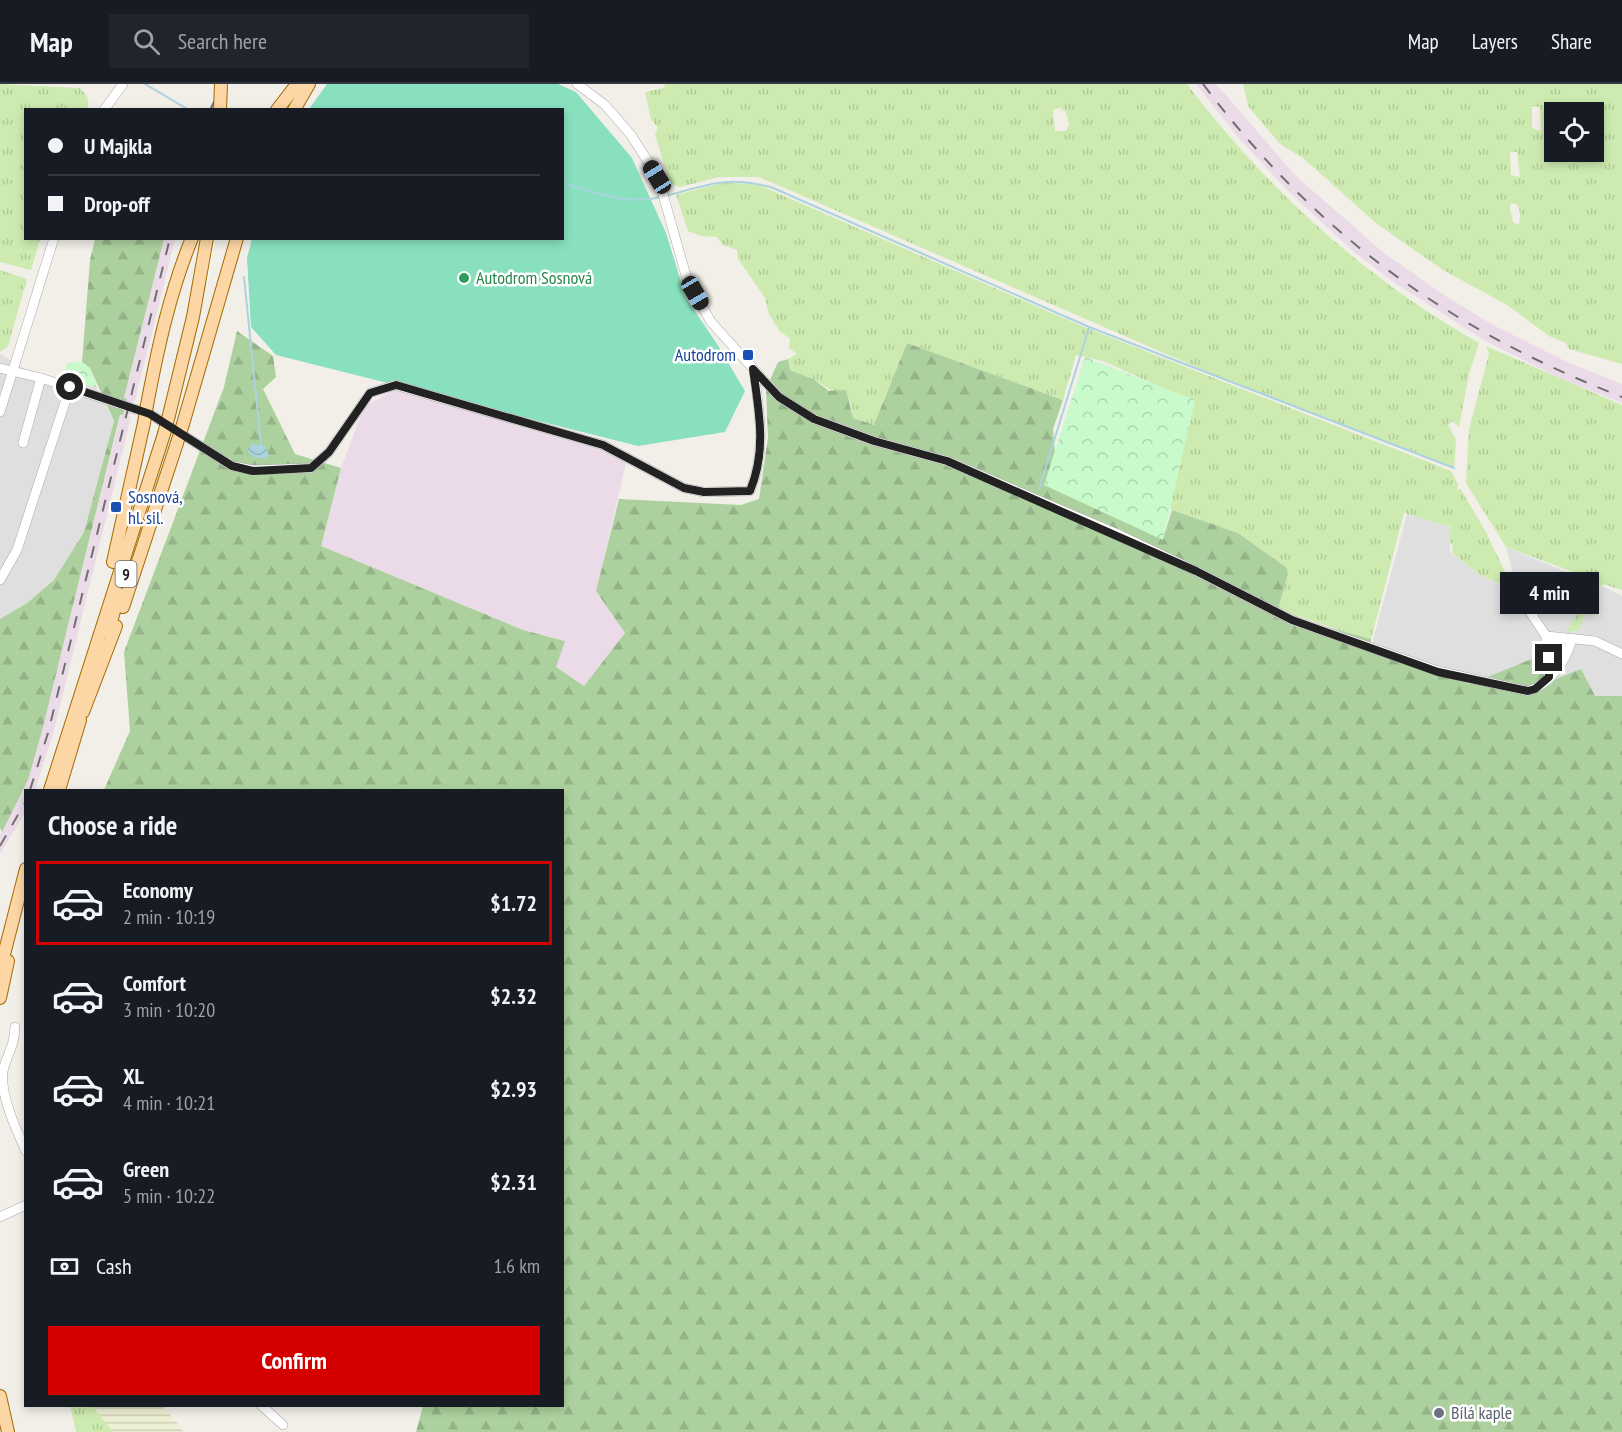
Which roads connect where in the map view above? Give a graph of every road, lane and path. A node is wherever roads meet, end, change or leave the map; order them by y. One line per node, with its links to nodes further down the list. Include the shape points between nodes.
1 (221, 84): 7 (main road, bridge)
2 (297, 84): 8 (main road)
3 (309, 84): 9 (main road)
4 (577, 84): 15 (street, via 605,105 647,160 669,211 687,279 711,322)
5 (120, 88): 6 (street)
6 (105, 108)
7 (219, 108)
8 (279, 108)
9 (295, 108)
10 (53, 240): 16 (street)
11 (191, 240): 27 (main road, 9, bridge, via 166,314)
12 (207, 240): 20 (main road, 9, bridge)
13 (236, 240): 29 (main road, 9, bridge, via 144,549)
14 (0, 368): 16 (street)
15 (753, 369): 18 (street, via 762,440 759,470 750,491 732,492 684,488 603,445 396,385 370,393 329,452 311,468 253,471 232,466 150,414); 28 (street, via 779,397 814,419 947,461 1196,571 1292,620 1469,680 1528,691)
16 (13, 371): 17 (street); 19 (street)
17 (41, 378): 18 (street); 21 (street)
18 (70, 387): 22 (street, via 17,550)
19 (0, 412)
20 (164, 434): 27 (main road, 9); 29 (main road, 9)
21 (23, 443)
22 (0, 580)
23 (1522, 600): 24 (street)
24 (1546, 636): 25 (street); 28 (street)
25 (1568, 638): 26 (street, via 1595,641); 28 (street, via 1558,646)
26 (1622, 654)
27 (91, 659): 30 (main road, 9)
28 (1549, 677)
29 (83, 712): 31 (main road, 9)
30 (50, 789)
31 (59, 789)
32 (24, 878): 34 (main road)
33 (24, 906): 35 (main road)
34 (0, 970)
35 (0, 998)
36 (15, 1027): 37 (street, via 14,1047 2,1074 5,1096)
37 (24, 1146)
38 (24, 1206): 39 (street)
39 (0, 1217)
40 (0, 1396): 43 (main road)
41 (263, 1407): 42 (street)
42 (283, 1425)
43 (8, 1432)

